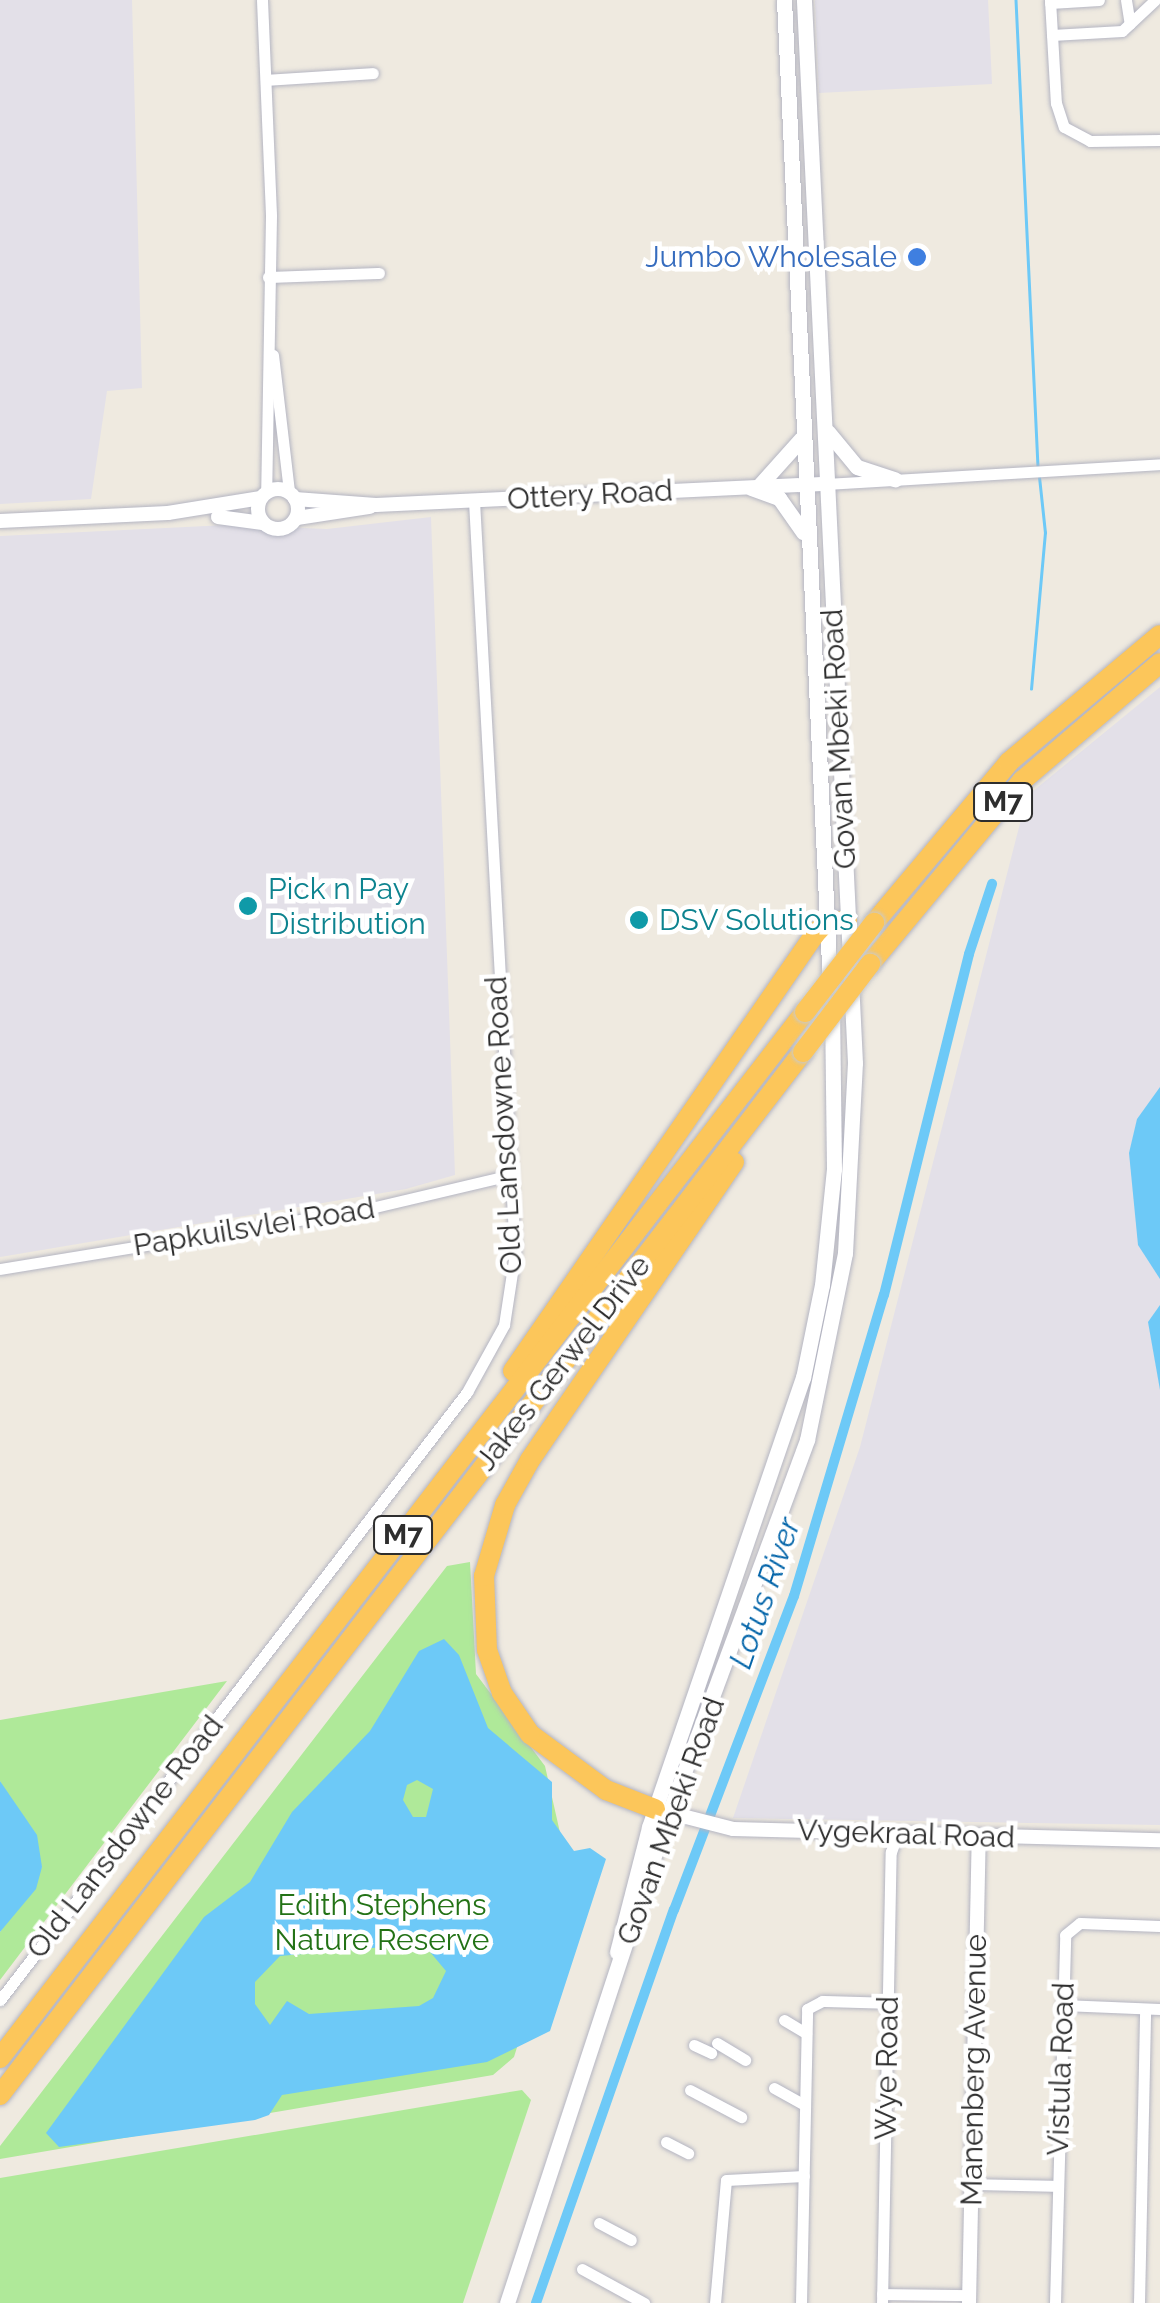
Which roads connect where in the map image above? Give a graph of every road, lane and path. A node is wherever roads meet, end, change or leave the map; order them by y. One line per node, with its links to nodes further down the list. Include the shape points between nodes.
1 (262, 0): 11 (street)
2 (784, 0): 17 (main road, Govan Mbeki Road)
3 (804, 0): 16 (main road, Govan Mbeki Road)
4 (1099, 0): 7 (street)
5 (1126, 0): 8 (street)
6 (1154, 0): 8 (street)
7 (1050, 1): 9 (street)
8 (1130, 24): 9 (street, via 1122,31)
9 (1052, 35): 12 (street, via 1057,114 1068,131 1090,140)
10 (373, 73): 11 (street)
11 (266, 80): 14 (street)
12 (1160, 140)
13 (378, 273): 14 (street)
14 (268, 277): 15 (street)
15 (270, 341): 23 (street); 24 (street)
16 (825, 423): 19 (main road, via 848,461); 20 (main road, Govan Mbeki Road)
17 (802, 436): 21 (main road, Govan Mbeki Road); 22 (main road)
18 (1160, 464): 19 (street)
19 (895, 479): 20 (street)
20 (827, 484): 21 (street, Ottery Road); 34 (main road, Govan Mbeki Road)
21 (804, 486): 22 (street, Ottery Road); 31 (main road, Govan Mbeki Road)
22 (754, 488): 25 (street, Ottery Road); 31 (main road, via 786,503)
23 (292, 495): 24 (street, Ottery Road); 26 (street, Ottery Road); 28 (street)
24 (264, 496): 27 (street); 30 (street)
25 (474, 500): 26 (street, Ottery Road); 36 (street, Old Lansdowne Road)
26 (376, 505): 28 (street, Ottery Road)
27 (168, 514): 29 (street); 30 (street)
28 (296, 518): 30 (street, Ottery Road, via 281,530)
29 (0, 521)
30 (263, 523)
31 (807, 540): 34 (main road, Govan Mbeki Road)
32 (1160, 635): 38 (highway, Jakes Gerwel Drive / M7, bridge, via 1009,762 874,923)
33 (1160, 663): 35 (highway, Jakes Gerwel Drive / M7, bridge, via 1023,780)
34 (836, 922): 38 (highway, via 626,1202); 39 (main road, Govan Mbeki Road, via 836,1118 815,1324 787,1439)
35 (799, 1057): 39 (highway, via 524,1471 496,1528 484,1576 486,1650 502,1693 530,1734 606,1790); 56 (highway, Jakes Gerwel Drive / M7)
36 (506, 1176): 37 (street, Papkuilsvlei Road, via 410,1200); 44 (street, Old Lansdowne Road, via 512,1289 481,1373)
37 (0, 1269)
38 (418, 1515): 52 (highway, Jakes Gerwel Drive / M7)
39 (662, 1811): 40 (street, Vygekraal Road, via 706,1825); 69 (main road, Govan Mbeki Road, via 620,1920 614,1981)
40 (898, 1833): 41 (street, Vygekraal Road); 45 (street, Wye Road)
41 (980, 1836): 42 (street, Vygekraal Road); 62 (street, Manenberg Avenue)
42 (1160, 1840)
43 (1160, 1926): 46 (street, Vistula Road, via 1072,1926)
44 (0, 2000)
45 (888, 2003): 50 (street, via 818,2002 808,2010); 67 (street, Wye Road)
46 (1062, 2005): 47 (street); 63 (street, Vistula Road)
47 (1145, 2008): 48 (street); 74 (street)
48 (1160, 2009)
49 (784, 2020): 50 (street)
50 (806, 2032): 57 (street)
51 (694, 2045): 53 (street)
52 (0, 2058)
53 (746, 2060)
54 (774, 2088): 57 (street)
55 (690, 2090): 58 (street)
56 (0, 2095)
57 (805, 2105): 61 (street)
58 (740, 2117)
59 (666, 2142): 60 (street)
60 (688, 2154)
61 (804, 2176): 71 (street, via 726,2180); 72 (street)
62 (971, 2184): 63 (street); 68 (street, Manenberg Avenue)
63 (1057, 2186): 73 (street, Vistula Road)
64 (599, 2222): 65 (street)
65 (631, 2240)
66 (582, 2269): 70 (street)
67 (882, 2298): 68 (street)
68 (969, 2299)
69 (507, 2303)
70 (644, 2303)
71 (715, 2303)
72 (801, 2303)
73 (1055, 2303)
74 (1139, 2303)

